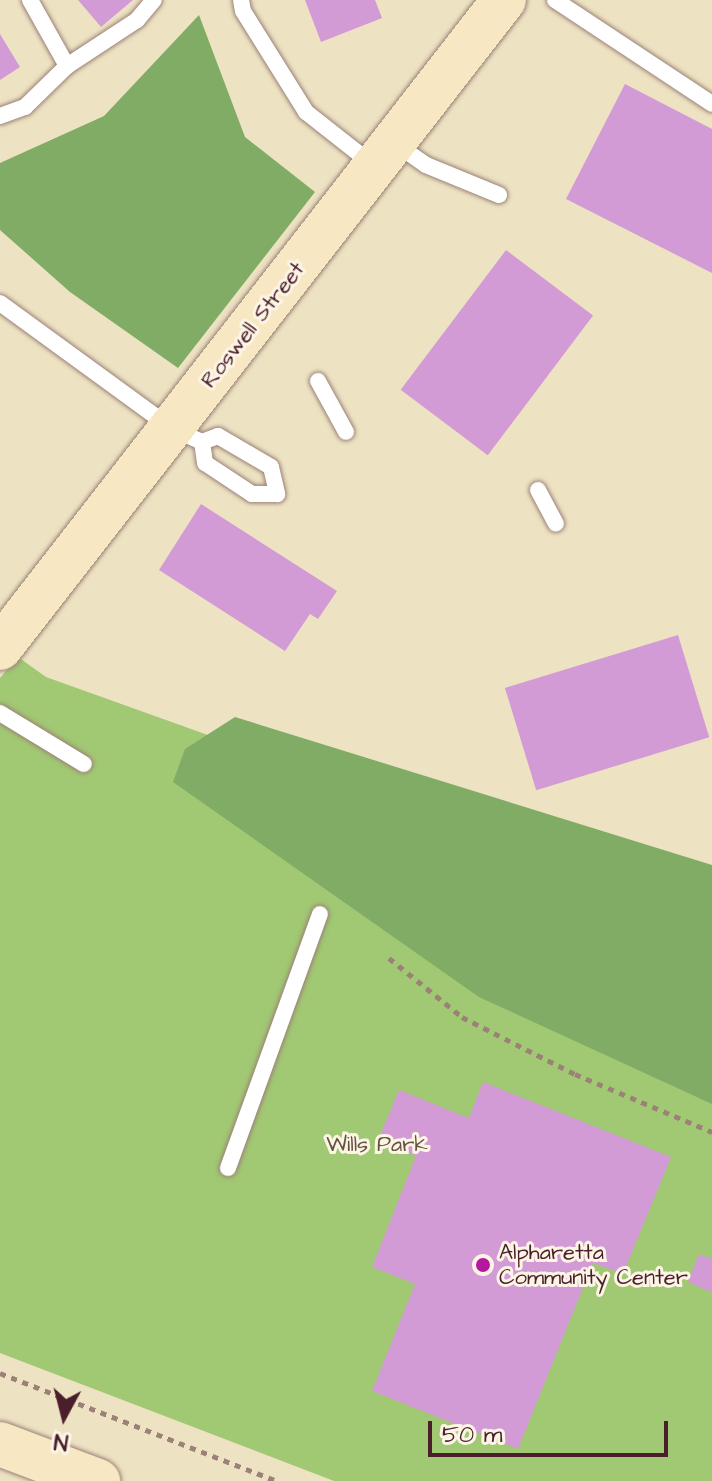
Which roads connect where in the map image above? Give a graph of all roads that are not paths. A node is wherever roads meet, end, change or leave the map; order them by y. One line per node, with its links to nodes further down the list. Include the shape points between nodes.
1 (30, 0): 6 (lane)
2 (154, 0): 6 (lane, via 137,20)
3 (241, 0): 9 (lane, via 306,112)
4 (504, 0): 9 (street, Roswell Street)
5 (555, 0): 7 (lane)
6 (67, 66): 8 (lane, via 25,107)
7 (712, 104)
8 (0, 116)
9 (384, 155): 10 (lane, via 426,165); 14 (street, Roswell Street)
10 (499, 195)
11 (0, 303): 14 (lane)
12 (318, 381): 13 (lane)
13 (346, 432)
14 (187, 436): 14 (lane, via 205,463 252,494 277,494 271,467 218,436); 17 (street, Roswell Street)
15 (538, 490): 16 (lane)
16 (556, 524)
17 (0, 648)
18 (0, 713): 19 (lane)
19 (84, 764)
20 (320, 914): 21 (lane)
21 (228, 1168)
22 (0, 1444): 23 (street)
23 (98, 1481)

